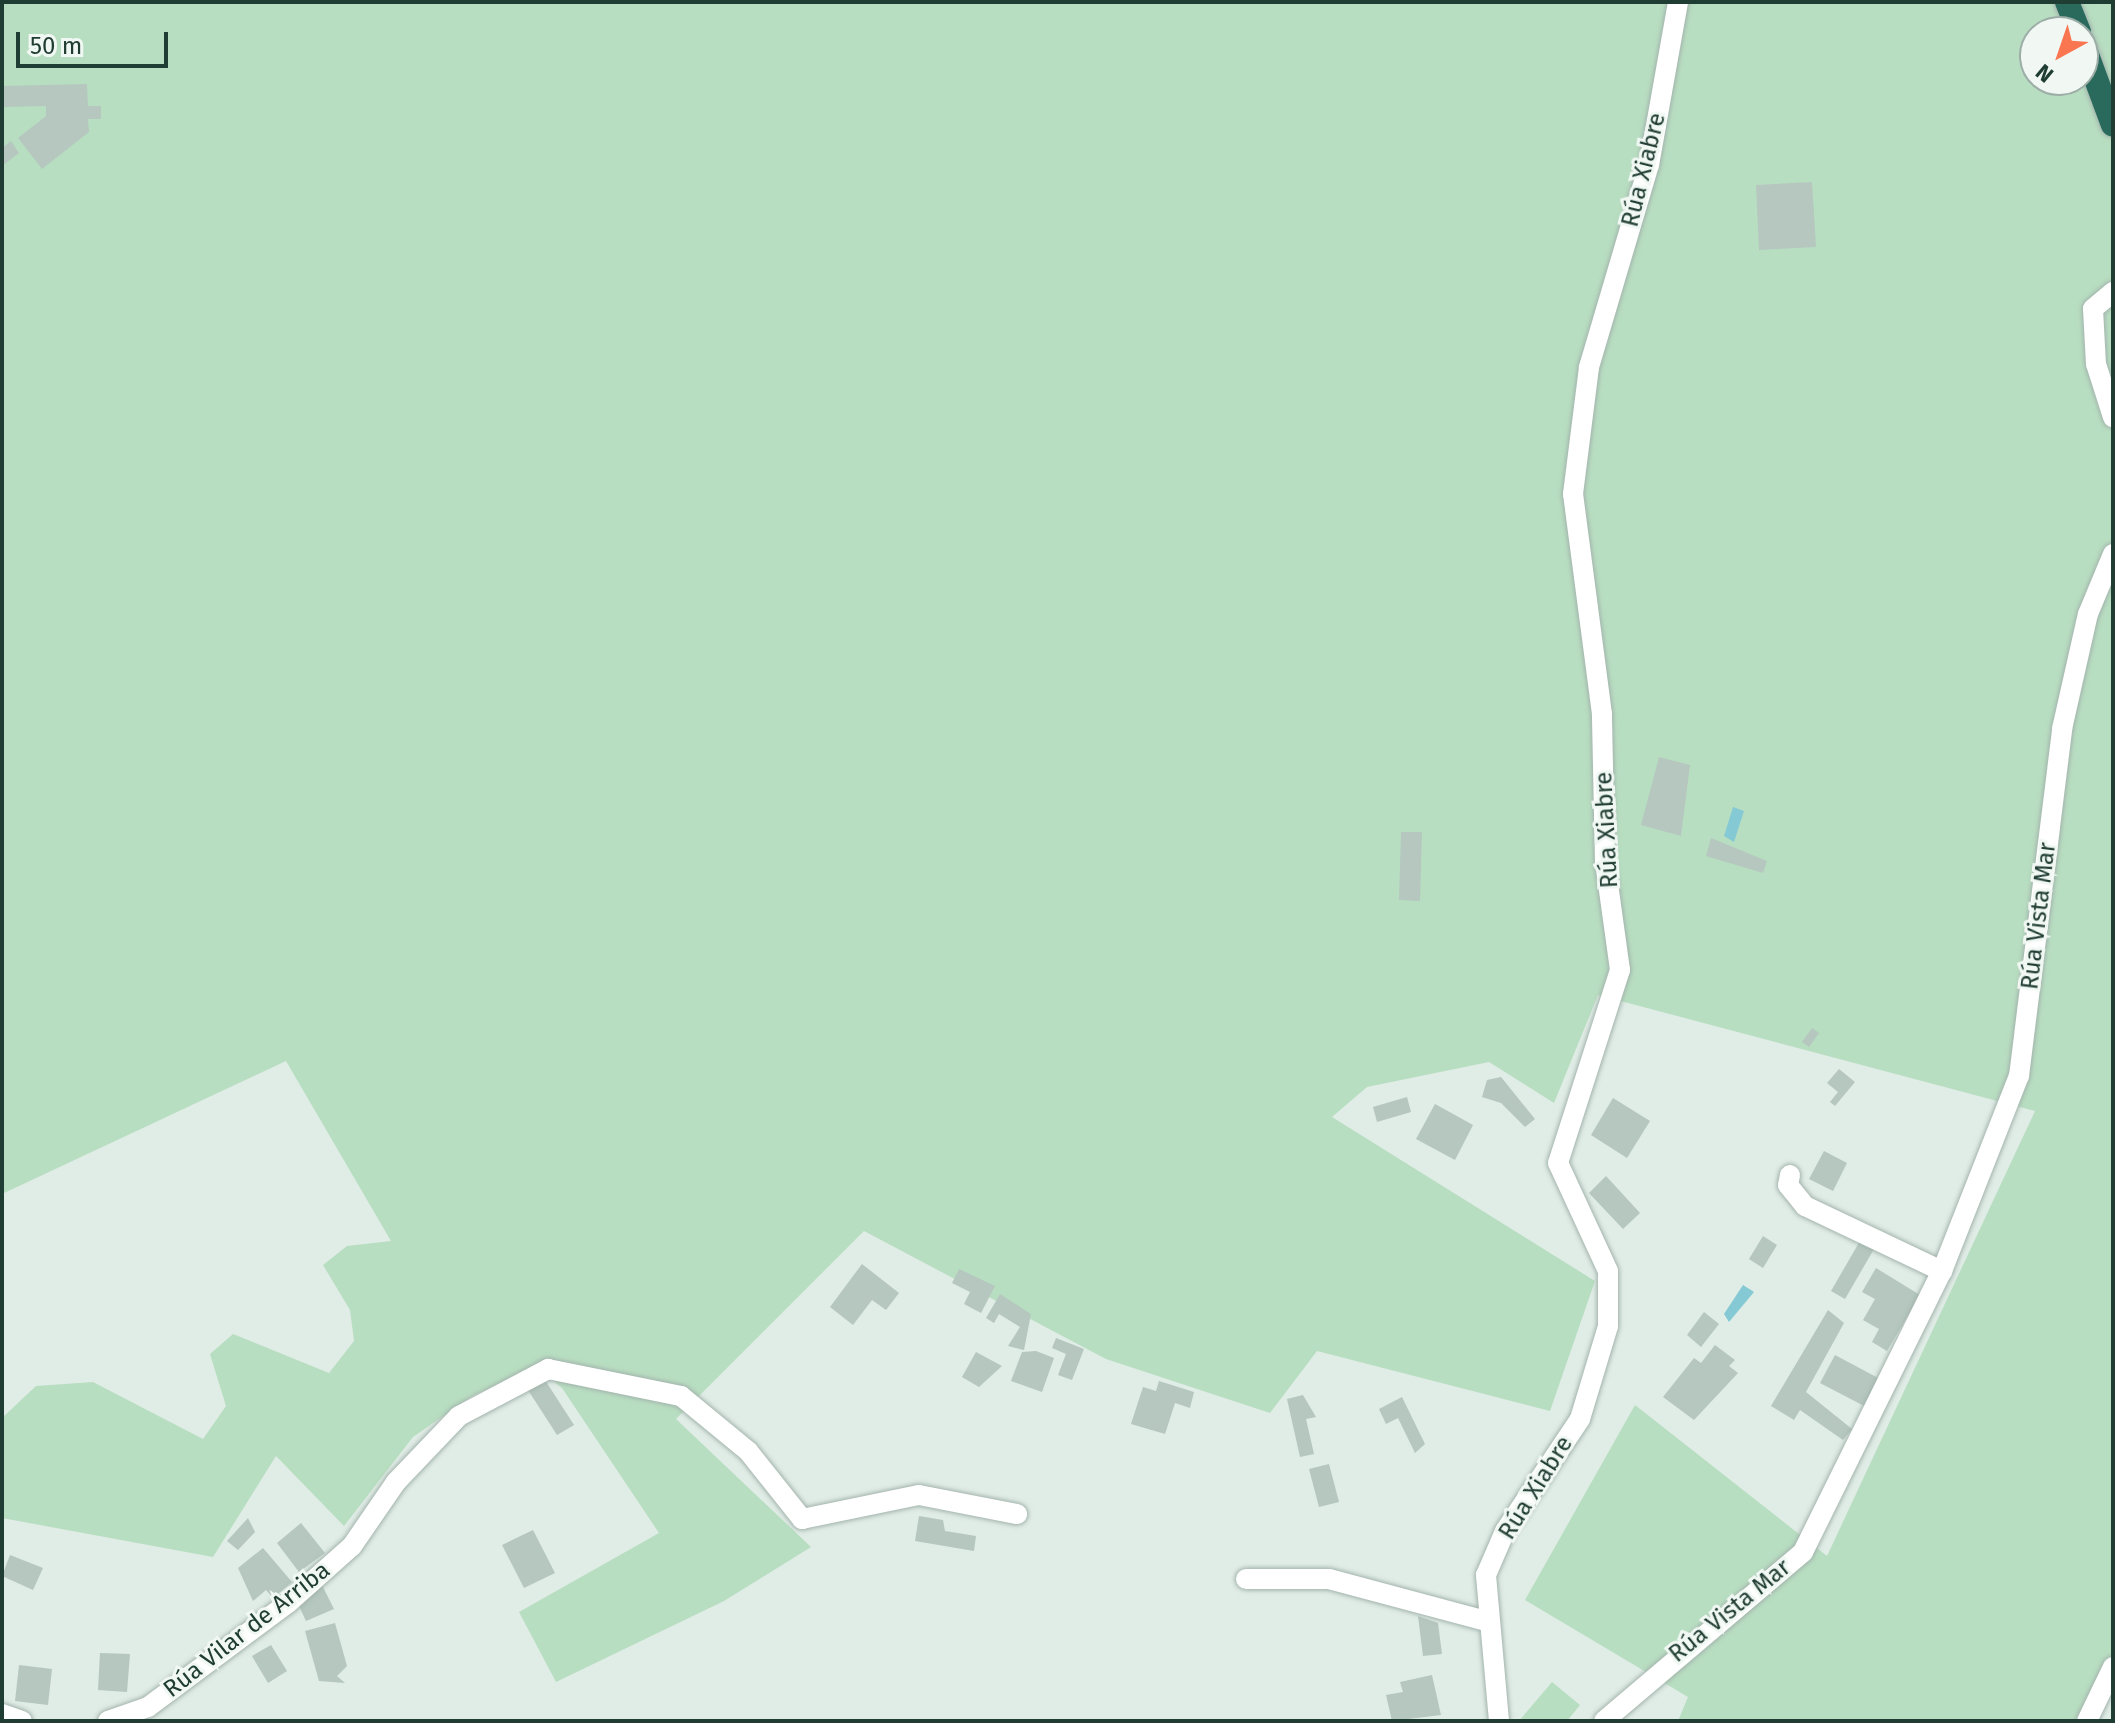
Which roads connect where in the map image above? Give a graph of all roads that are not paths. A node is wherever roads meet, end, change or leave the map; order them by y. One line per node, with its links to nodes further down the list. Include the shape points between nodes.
1 (1678, 2): 11 (street, Rúa Xiabre, via 1649,165 1589,367 1574,467 1602,714 1605,862 1620,970 1558,1163 1608,1271 1608,1326 1580,1419 1505,1531 1486,1575)
2 (2099, 87): 3 (highway)
3 (2113, 125)
4 (2113, 292): 5 (street, via 2093,309 2096,364)
5 (2113, 417)
6 (2113, 554): 8 (street, Rúa Vista Mar, via 2088,614 2062,729 2019,1076)
7 (1790, 1175): 8 (street, via 1788,1185 1805,1206)
8 (1942, 1271): 17 (street, Rúa Vista Mar, via 1803,1552)
9 (1017, 1514): 15 (street, Rúa Vilar de Arriba, via 919,1495 802,1519 748,1451 681,1396 548,1369 459,1416 396,1482 352,1546 288,1603 148,1707)
10 (1246, 1579): 11 (street, via 1329,1579)
11 (1489, 1622): 16 (street, Rúa Xiabre)
12 (2113, 1667): 18 (street)
13 (2, 1714): 14 (street)
14 (22, 1721)
15 (108, 1721)
16 (1499, 1721)
17 (1604, 1721)
18 (2087, 1721)

